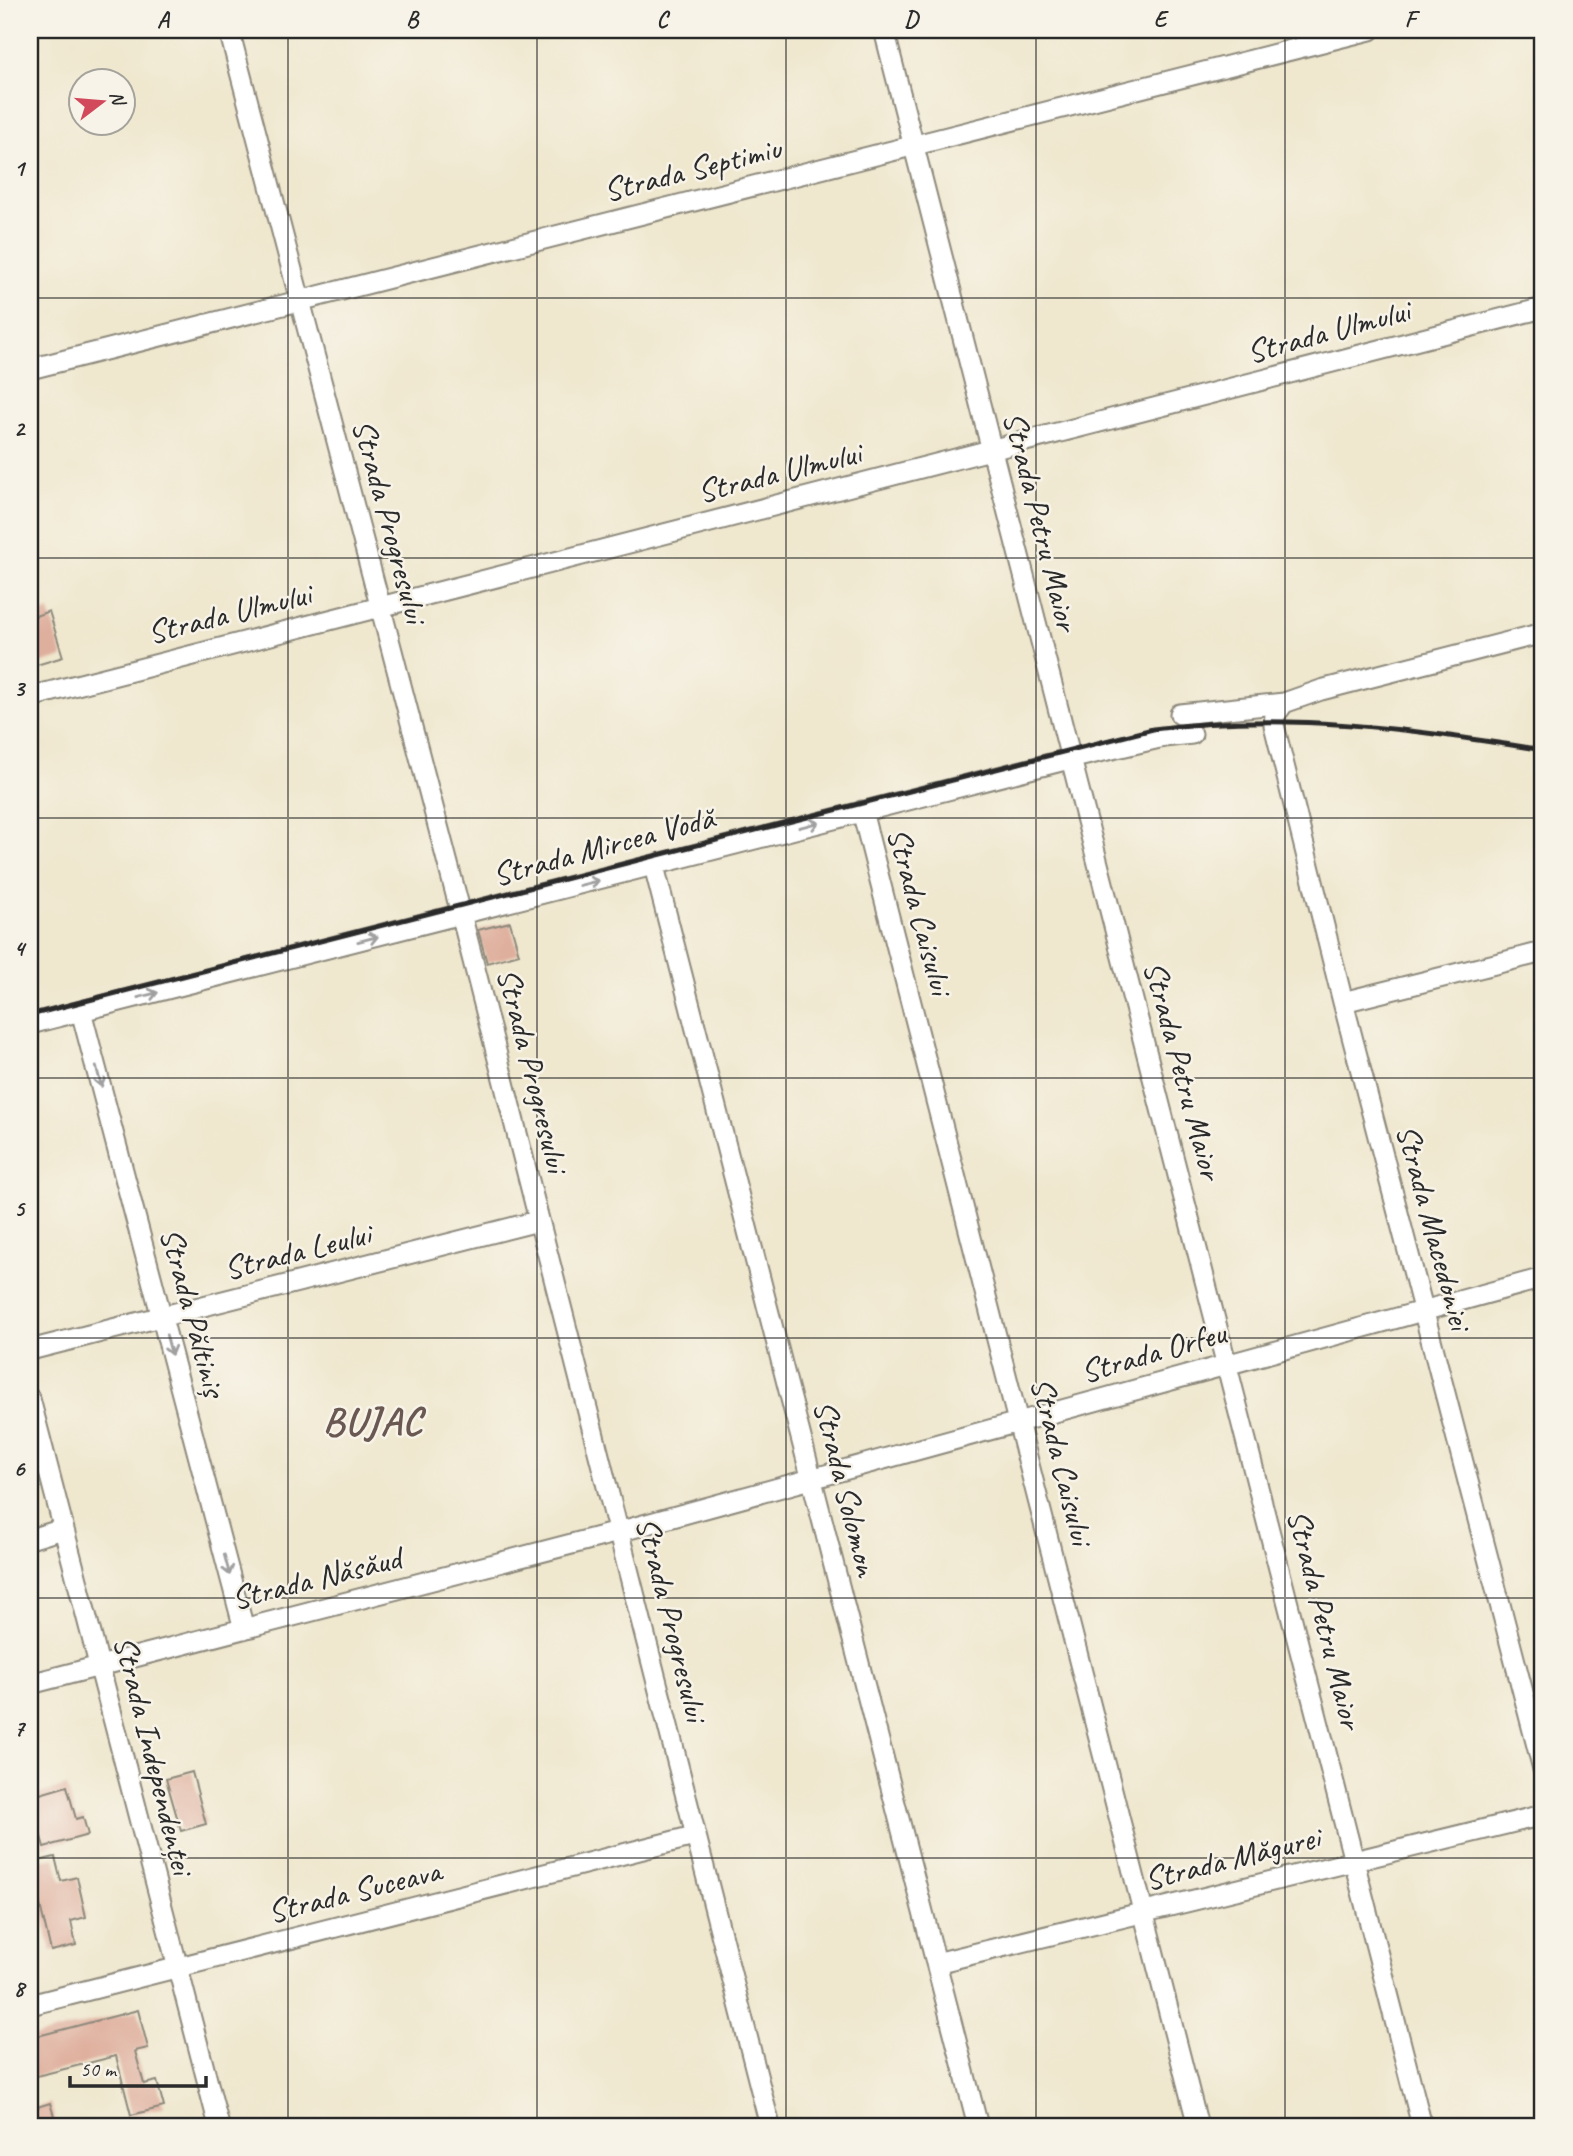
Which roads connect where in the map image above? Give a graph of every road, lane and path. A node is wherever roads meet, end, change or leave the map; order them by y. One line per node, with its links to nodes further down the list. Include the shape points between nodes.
1 (229, 30): 5 (street, Strada Progresului)
2 (884, 30): 4 (street, Strada Petru Maior)
3 (1370, 30): 4 (street, Strada Septimiu)
4 (913, 146): 5 (street, Strada Septimiu); 8 (street, Strada Petru Maior)
5 (300, 302): 7 (street, Strada Septimiu); 9 (street, Strada Progresului)
6 (1543, 308): 8 (street, Strada Ulmului)
7 (30, 369)
8 (990, 451): 9 (street, Strada Ulmului); 15 (street, Strada Petru Maior)
9 (380, 607): 11 (street, Strada Ulmului); 18 (street, Strada Progresului)
10 (1543, 634): 12 (street)
11 (30, 697)
12 (1284, 703): 13 (street); 20 (street, Strada Macedoniei, via 1274,725)
13 (1180, 714)
14 (1192, 734): 15 (street, Strada Mircea Vodă)
15 (1069, 759): 16 (street, Strada Mircea Vodă); 28 (street, Strada Petru Maior)
16 (862, 811): 17 (street, Strada Mircea Vodă, one-way to 16); 30 (street, Strada Caisului)
17 (653, 866): 18 (street, Strada Mircea Vodă, one-way to 17); 31 (street, Strada Solomon)
18 (461, 916): 21 (street, Strada Mircea Vodă, one-way to 18); 23 (street, Strada Progresului)
19 (1543, 952): 20 (street)
20 (1343, 1002): 25 (street, Strada Macedoniei)
21 (82, 1011): 22 (street, Strada Mircea Vodă); 26 (street, Strada Păltiniș, one-way to 26)
22 (30, 1024)
23 (538, 1221): 26 (street, Strada Leului); 33 (street, Strada Progresului)
24 (1543, 1278): 25 (street, Strada Orfeu)
25 (1423, 1309): 28 (street, Strada Orfeu); 38 (street, Strada Macedoniei)
26 (162, 1317): 27 (street, Strada Leului); 35 (street, Strada Păltiniș, one-way to 35)
27 (30, 1350)
28 (1227, 1363): 30 (street, Strada Orfeu); 41 (street, Strada Petru Maior)
29 (30, 1399): 32 (street, Strada Independenței)
30 (1020, 1423): 31 (street, Strada Orfeu); 42 (street, Strada Caisului)
31 (811, 1480): 33 (street, Strada Orfeu); 43 (street, Strada Solomon)
32 (63, 1529): 34 (street); 36 (street, Strada Independenței)
33 (618, 1532): 35 (street, Strada Năsăud); 40 (street, Strada Progresului)
34 (30, 1539)
35 (244, 1629): 36 (street, Strada Năsăud)
36 (99, 1667): 37 (street, Strada Năsăud); 44 (street, Strada Independenței)
37 (30, 1684)
38 (1543, 1769)
39 (1543, 1815): 41 (street, Strada Măgurei)
40 (694, 1836): 44 (street, Strada Suceava); 47 (street, Strada Progresului)
41 (1354, 1861): 42 (street, Strada Măgurei); 50 (street, Strada Petru Maior)
42 (1143, 1912): 43 (street, Strada Măgurei); 49 (street, Strada Caisului)
43 (936, 1963): 48 (street, Strada Solomon)
44 (177, 1969): 45 (street, Strada Suceava); 46 (street, Strada Independenței)
45 (30, 2005)
46 (219, 2126)
47 (770, 2126)
48 (978, 2126)
49 (1198, 2126)
50 (1422, 2126)

